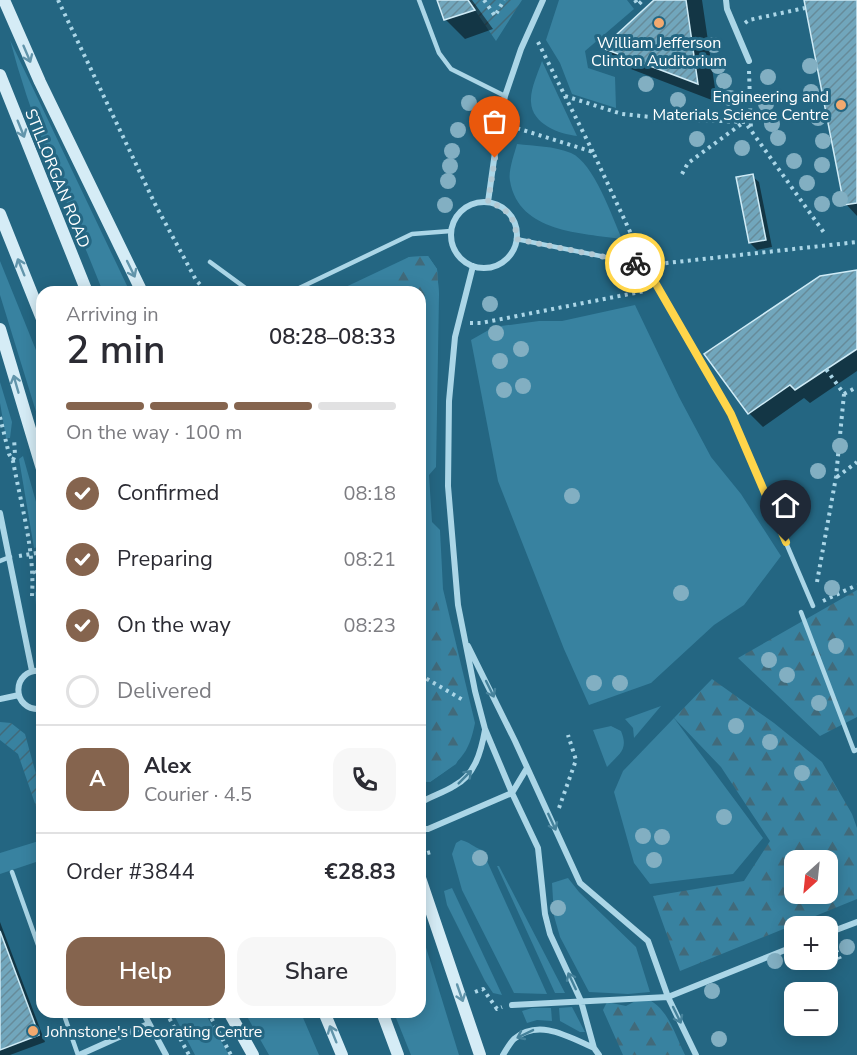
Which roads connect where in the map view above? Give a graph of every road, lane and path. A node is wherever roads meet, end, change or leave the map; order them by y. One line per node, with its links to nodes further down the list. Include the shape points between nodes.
1 (4, 0): 32 (main road, one-way to 32)
2 (58, 0): 33 (path, via 156,204)
3 (419, 0): 15 (lane, via 439,54 451,69)
4 (484, 0): 5 (path, via 495,16)
5 (504, 0)
6 (543, 0): 12 (street)
7 (635, 0): 8 (path, via 638,5)
8 (643, 0)
9 (726, 0): 13 (street)
10 (806, 8): 11 (path)
11 (749, 20)
12 (531, 27): 15 (street); 16 (path)
13 (749, 61): 19 (path)
14 (0, 75): 31 (main road, STILLORGAN ROAD, one-way to 31)
15 (505, 96): 22 (street)
16 (565, 96): 17 (path, via 622,114); 20 (path)
17 (745, 122): 19 (path); 21 (path, via 688,163)
18 (518, 127): 20 (path)
19 (751, 130): 25 (path)
20 (593, 152): 29 (path)
21 (682, 174)
22 (488, 202): 24 (street, via 467,206 453,221); 26 (street, via 512,218)
23 (0, 214): 37 (main road, one-way to 23)
24 (451, 231): 30 (street, via 456,252); 35 (lane, via 412,234)
25 (825, 234)
26 (516, 239): 29 (lane); 30 (street, via 510,255 502,262 483,268)
27 (857, 242): 29 (path)
28 (210, 262): 34 (lane)
29 (645, 265): 36 (lane)
30 (473, 266): 38 (street)
31 (85, 286)
32 (139, 286)
33 (202, 286)
34 (243, 286)
35 (304, 286)
36 (658, 288): 38 (path, via 480,323); 56 (lane, via 731,414)
37 (36, 304)
38 (457, 322): 58 (street, via 448,401 448,486)
39 (0, 329): 45 (main road, one-way to 39)
40 (826, 369): 42 (path)
41 (857, 387): 42 (path)
42 (844, 394): 48 (path)
43 (0, 417): 46 (path)
44 (14, 446): 46 (path)
45 (36, 449)
46 (13, 460): 52 (path)
47 (857, 462): 48 (path)
48 (836, 477): 56 (path)
49 (0, 513): 50 (street)
50 (2, 528): 53 (street)
51 (36, 553): 52 (path)
52 (31, 554): 53 (path); 55 (path)
53 (10, 557): 54 (lane); 59 (street)
54 (0, 561)
55 (36, 575)
56 (813, 606)
57 (801, 612): 68 (lane, via 854,751)
58 (464, 637): 65 (street); 69 (street, one-way to 69)
59 (32, 671): 60 (street); 62 (street, via 19,683)
60 (36, 671)
61 (426, 678): 65 (path, via 469,703)
62 (19, 696): 63 (street); 64 (street)
63 (0, 699)
64 (36, 710)
65 (484, 718): 66 (street)
66 (485, 729): 70 (street); 71 (street, one-way to 66, via 456,785 474,768)
67 (568, 735): 72 (path, via 576,760)
68 (857, 750)
69 (527, 768): 70 (street); 82 (street, one-way to 82, via 580,883 648,941)
70 (512, 793): 73 (street); 83 (street, one-way to 70, via 550,934 538,848)
71 (426, 799)
72 (559, 809)
73 (426, 829)
74 (431, 852): 75 (path)
75 (426, 853)
76 (12, 872): 80 (lane)
77 (426, 895): 85 (main road, one-way to 85)
78 (857, 922): 79 (street)
79 (838, 929)
80 (36, 939)
81 (784, 950): 82 (street)
82 (668, 997): 83 (street); 105 (street, one-way to 105)
83 (581, 1001): 84 (street); 94 (street)
84 (512, 1005): 85 (path, via 497,1009 483,989 474,992)
85 (466, 1011): 102 (main road)
86 (65, 1018): 95 (lane)
87 (146, 1018): 93 (street)
88 (169, 1018): 97 (path)
89 (211, 1018): 98 (path)
90 (232, 1018): 99 (main road)
91 (327, 1018): 100 (main road, one-way to 91)
92 (384, 1018): 101 (main road)
93 (148, 1024): 95 (street); 96 (street)
94 (594, 1048): 103 (street, one-way to 103, via 556,1031 533,1029 513,1040); 104 (street)
95 (78, 1055)
96 (166, 1055)
97 (189, 1055)
98 (231, 1055)
99 (253, 1055)
100 (342, 1055)
101 (398, 1055)
102 (480, 1055)
103 (503, 1055)
104 (599, 1055)
105 (696, 1055)

